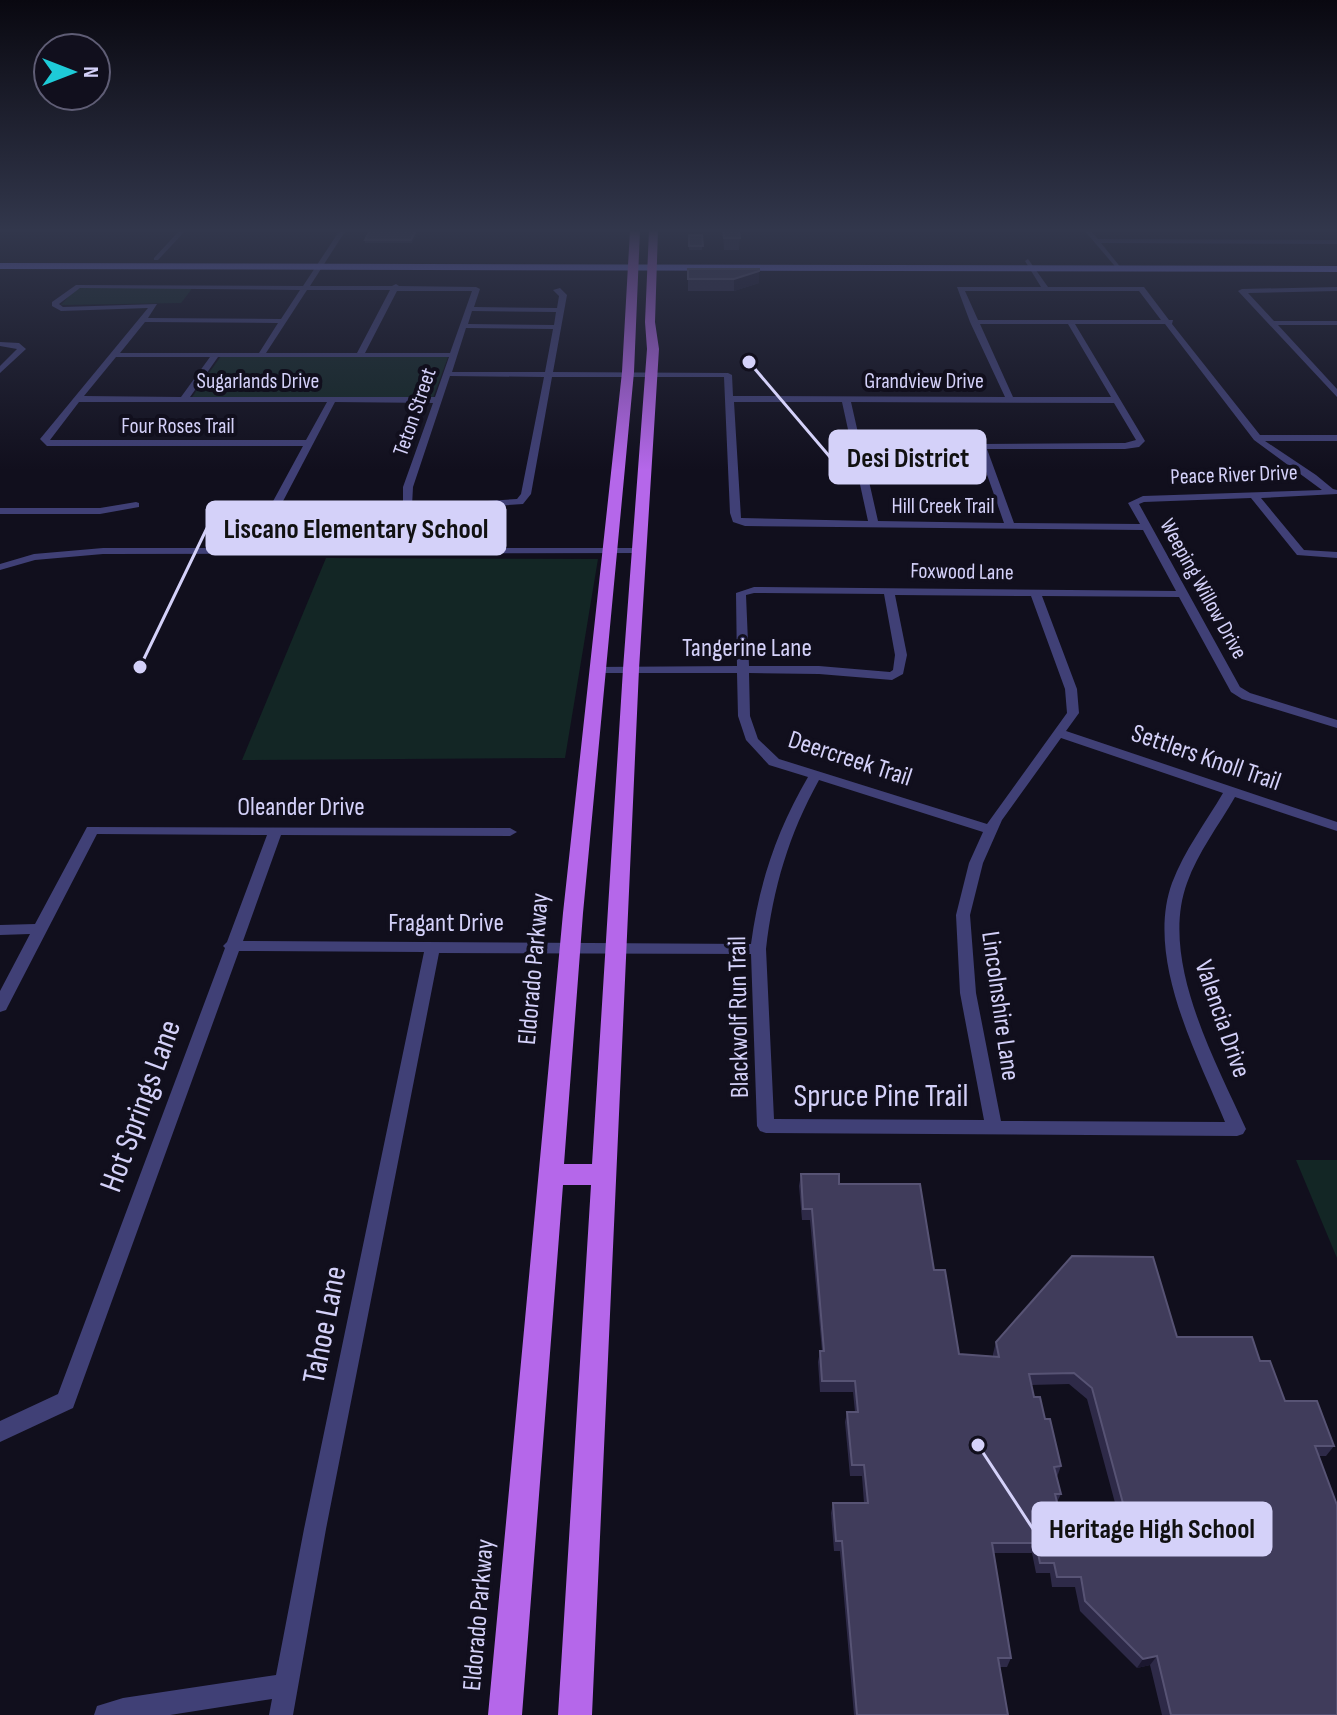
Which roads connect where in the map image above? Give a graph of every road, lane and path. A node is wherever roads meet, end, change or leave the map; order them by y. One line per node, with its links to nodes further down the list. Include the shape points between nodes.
1 (151, 310): 11 (street)
2 (291, 310): 12 (street)
3 (383, 310): 26 (street)
4 (470, 310): 20 (street, Teton Street)
5 (560, 310): 21 (street)
6 (630, 310): 13 (main road, Eldorado Parkway)
7 (650, 310): 14 (main road)
8 (969, 310): 15 (street)
9 (1159, 310): 17 (street)
10 (1261, 310): 18 (street)
11 (146, 320): 12 (street); 23 (street)
12 (284, 321): 25 (street)
13 (629, 322): 14 (main road); 31 (main road, Eldorado Parkway)
14 (650, 322): 32 (main road)
15 (974, 322): 16 (street); 40 (street)
16 (1070, 322): 17 (street); 41 (street)
17 (1170, 322): 42 (street)
18 (1272, 323): 19 (street); 33 (street)
19 (1337, 323)
20 (464, 326): 21 (street); 27 (street, Teton Street)
21 (557, 327): 30 (street)
22 (0, 344): 28 (street, via 21,347)
23 (116, 355): 24 (street); 34 (street)
24 (216, 355): 25 (street); 35 (street)
25 (261, 355): 26 (street)
26 (360, 355): 27 (street)
27 (454, 355): 29 (street, Teton Street)
28 (0, 371)
29 (447, 374): 30 (street); 39 (street, Teton Street)
30 (548, 374): 31 (street); 49 (street, via 526,494 520,502)
31 (628, 375): 32 (street); 56 (main road, Eldorado Parkway)
32 (652, 375): 36 (street, via 728,375); 55 (main road)
33 (1337, 394)
34 (78, 399): 35 (street, Sugarlands Drive); 44 (street, Four Roses Trail, via 44,439 47,443)
35 (184, 399): 38 (street, Sugarlands Drive)
36 (730, 399): 37 (street, Grandview Drive); 51 (street, Hill Creek Trail, via 735,513 741,522)
37 (846, 399): 40 (street, Grandview Drive); 51 (street)
38 (332, 400): 39 (street, Sugarlands Drive); 44 (street)
39 (438, 400): 49 (street, Teton Street, via 408,487)
40 (1010, 400): 41 (street, Grandview Drive)
41 (1117, 400): 52 (street, via 1139,444 982,446)
42 (1257, 438): 43 (street); 45 (street)
43 (1337, 438)
44 (309, 443): 49 (street, via 276,505 279,509)
45 (1333, 492): 46 (street, Peace River Drive)
46 (1254, 495): 47 (street, Peace River Drive); 57 (street, via 1303,554)
47 (1134, 501): 53 (street, Weeping Willow Drive)
48 (136, 505): 50 (street, via 100,511)
49 (407, 510): 54 (street, Teton Street)
50 (0, 511)
51 (874, 525): 52 (street, Hill Creek Trail)
52 (1010, 526): 53 (street, Hill Creek Trail)
53 (1146, 527): 62 (street, Weeping Willow Drive)
54 (394, 551): 56 (street); 58 (street, via 103,551 34,557)
55 (639, 551): 56 (street); 64 (main road)
56 (610, 552): 63 (main road, Eldorado Parkway)
57 (1337, 555)
58 (0, 567)
59 (742, 592): 60 (street, Foxwood Lane); 65 (street, Deercreek Trail)
60 (889, 592): 61 (street, Foxwood Lane); 65 (street, Tangerine Lane, via 901,655 895,675)
61 (1035, 593): 62 (street, Foxwood Lane); 67 (street, Lincolnshire Lane, via 1074,703)
62 (1181, 594): 66 (street, Weeping Willow Drive, via 1234,688)
63 (598, 669): 64 (street, Tangerine Lane); 77 (main road, Eldorado Parkway)
64 (631, 669): 65 (street, Tangerine Lane); 79 (main road)
65 (743, 670): 68 (street, Deercreek Trail, via 744,716 752,740 774,762)
66 (1337, 724)
67 (1060, 733): 69 (street, Settlers Knoll Trail); 71 (street, Lincolnshire Lane)
68 (816, 775): 71 (street, Deercreek Trail); 80 (street, Blackwolf Run Trail, via 776,851)
69 (1230, 793): 70 (street, Settlers Knoll Trail); 84 (street, Valencia Drive, via 1179,885 1170,930 1180,986)
70 (1337, 827)
71 (992, 830): 83 (street, Lincolnshire Lane, via 976,863 963,915 968,993)
72 (275, 832): 73 (street, Oleander Drive); 74 (street, Oleander Drive, via 92,830); 76 (street, Hot Springs Lane)
73 (510, 832)
74 (40, 929): 75 (street); 81 (street)
75 (0, 930)
76 (231, 946): 78 (street, Fragant Drive); 87 (street, Hot Springs Lane, via 66,1401)
77 (570, 947): 78 (street, Fragant Drive); 79 (street, Fragant Drive); 85 (main road, Eldorado Parkway)
78 (432, 948): 88 (street, Tahoe Lane)
79 (616, 948): 80 (street, Fragant Drive); 86 (main road)
80 (758, 949): 82 (street, Blackwolf Run Trail)
81 (0, 1006)
82 (766, 1126): 83 (street, Spruce Pine Trail)
83 (994, 1127): 84 (street, Spruce Pine Trail)
84 (1237, 1129)
85 (550, 1174): 86 (main road); 91 (main road, Eldorado Parkway)
86 (604, 1175): 92 (main road)
87 (0, 1432)
88 (287, 1685): 89 (street); 90 (street, Tahoe Lane)
89 (106, 1715)
90 (281, 1715)
91 (505, 1715)
92 (575, 1715)

